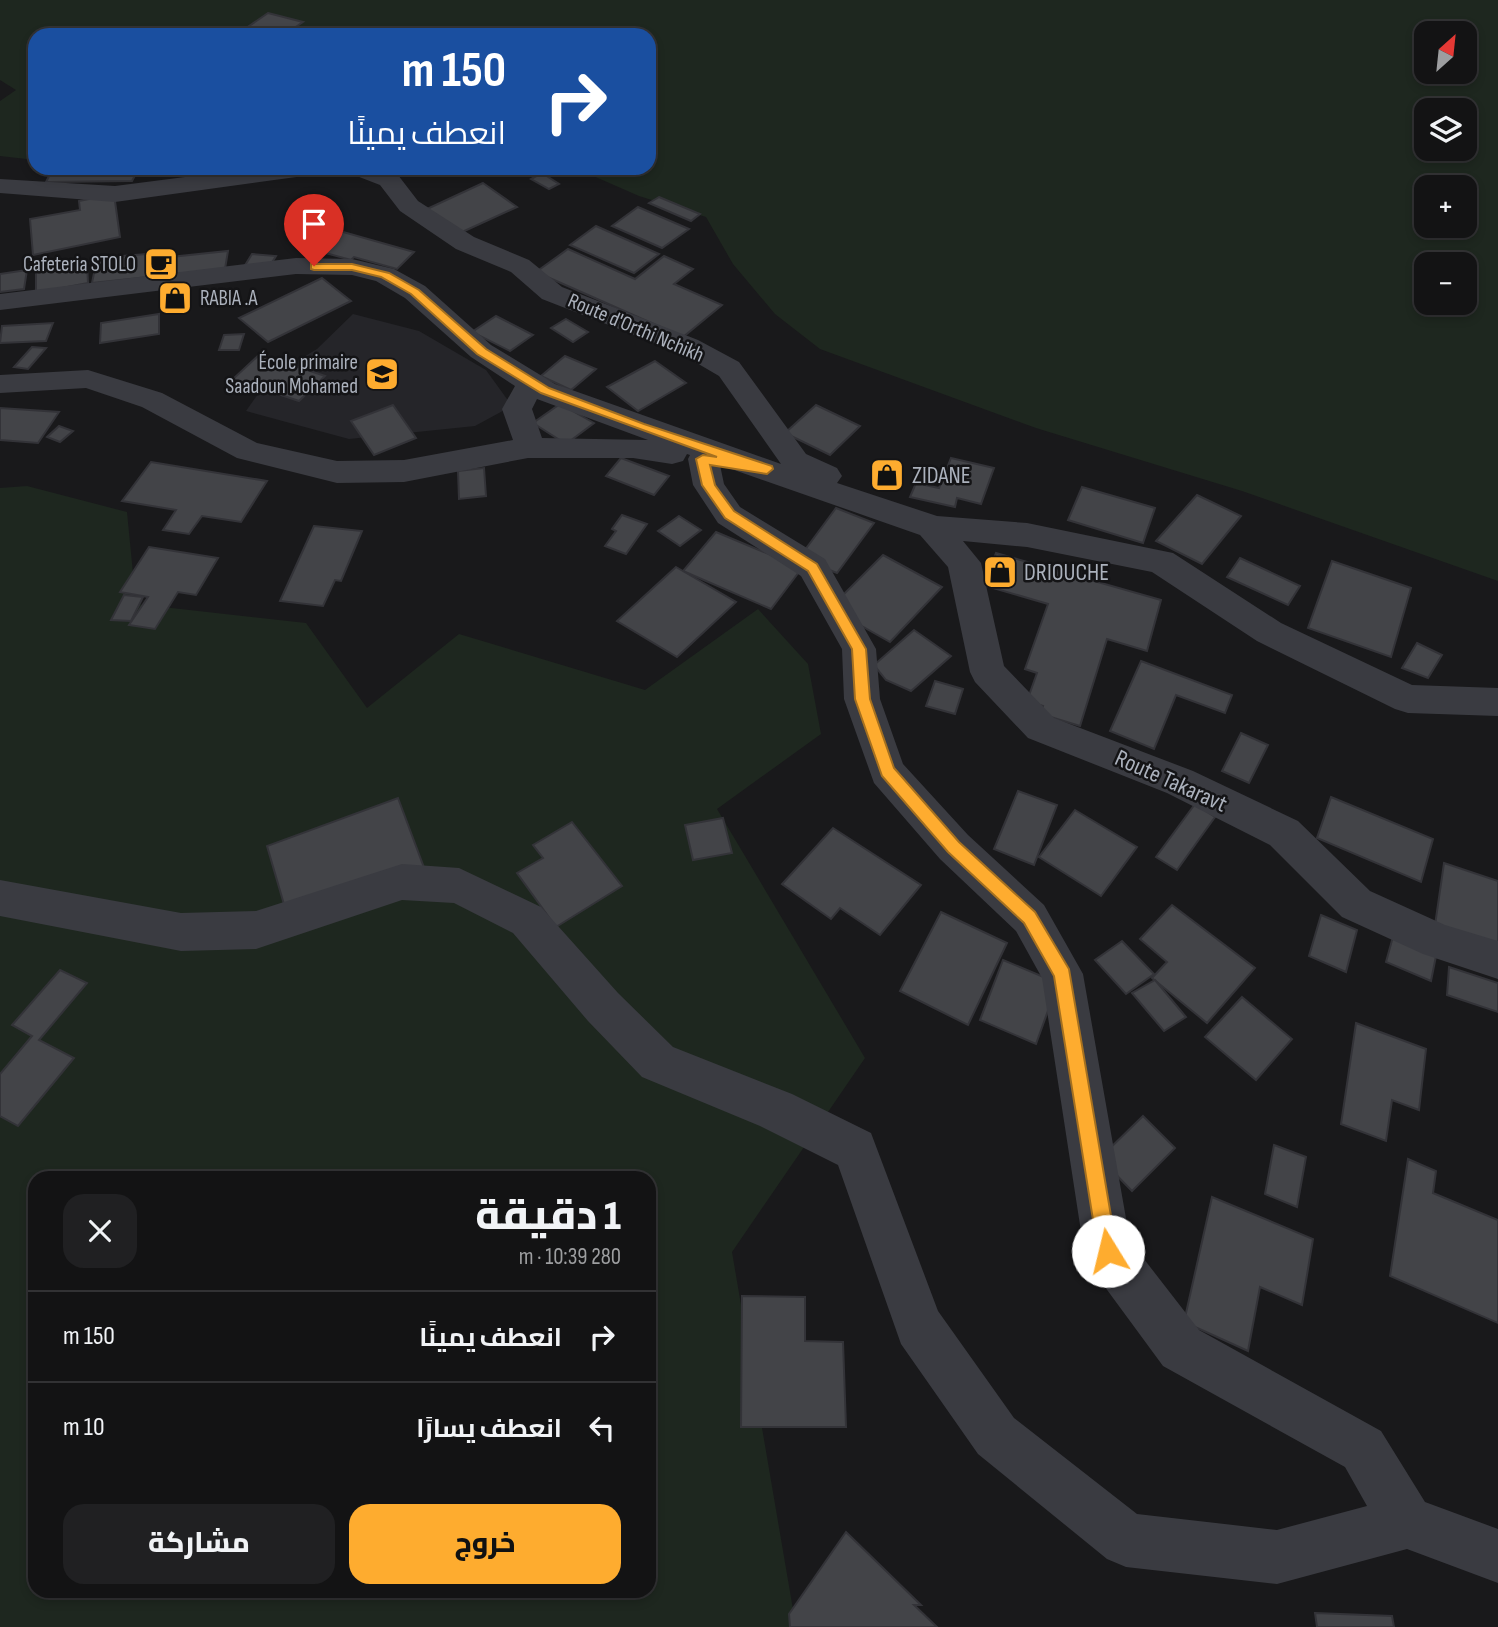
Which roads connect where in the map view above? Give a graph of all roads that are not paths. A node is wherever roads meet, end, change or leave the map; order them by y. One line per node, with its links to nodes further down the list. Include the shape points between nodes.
1 (258, 175): 3 (street, via 115,194)
2 (376, 175): 10 (street, Route d'Orthi Nchikh, via 388,180 410,206 465,243 520,266 552,293 688,346 729,369 794,461)
3 (0, 186)
4 (0, 302): 5 (street, via 296,266 352,267 385,275 415,292 481,351)
5 (532, 383): 7 (street, via 517,409); 9 (street, via 639,426)
6 (0, 384): 7 (street, via 88,379 152,400 248,451 337,472 404,471)
7 (531, 449): 8 (street, via 633,448)
8 (703, 459): 9 (street); 14 (street, via 709,485 729,514 813,568 859,649 862,699 887,772 954,847 1030,918 1062,974 1108,1251 1181,1348 1363,1449)
9 (767, 469): 10 (street)
10 (931, 527): 11 (street, via 1027,536 1161,562 1269,632 1408,699); 13 (street, Route Takaravt, via 964,563 988,672 1041,728 1180,782 1284,833 1356,904 1438,941)
11 (1498, 702)
12 (0, 898): 14 (street, via 181,932 257,930 402,882 459,886 527,920 658,1062 776,1110 855,1150 919,1326 996,1436 1126,1539 1277,1557)
13 (1498, 960)
14 (1407, 1522): 15 (street)
15 (1498, 1556)

